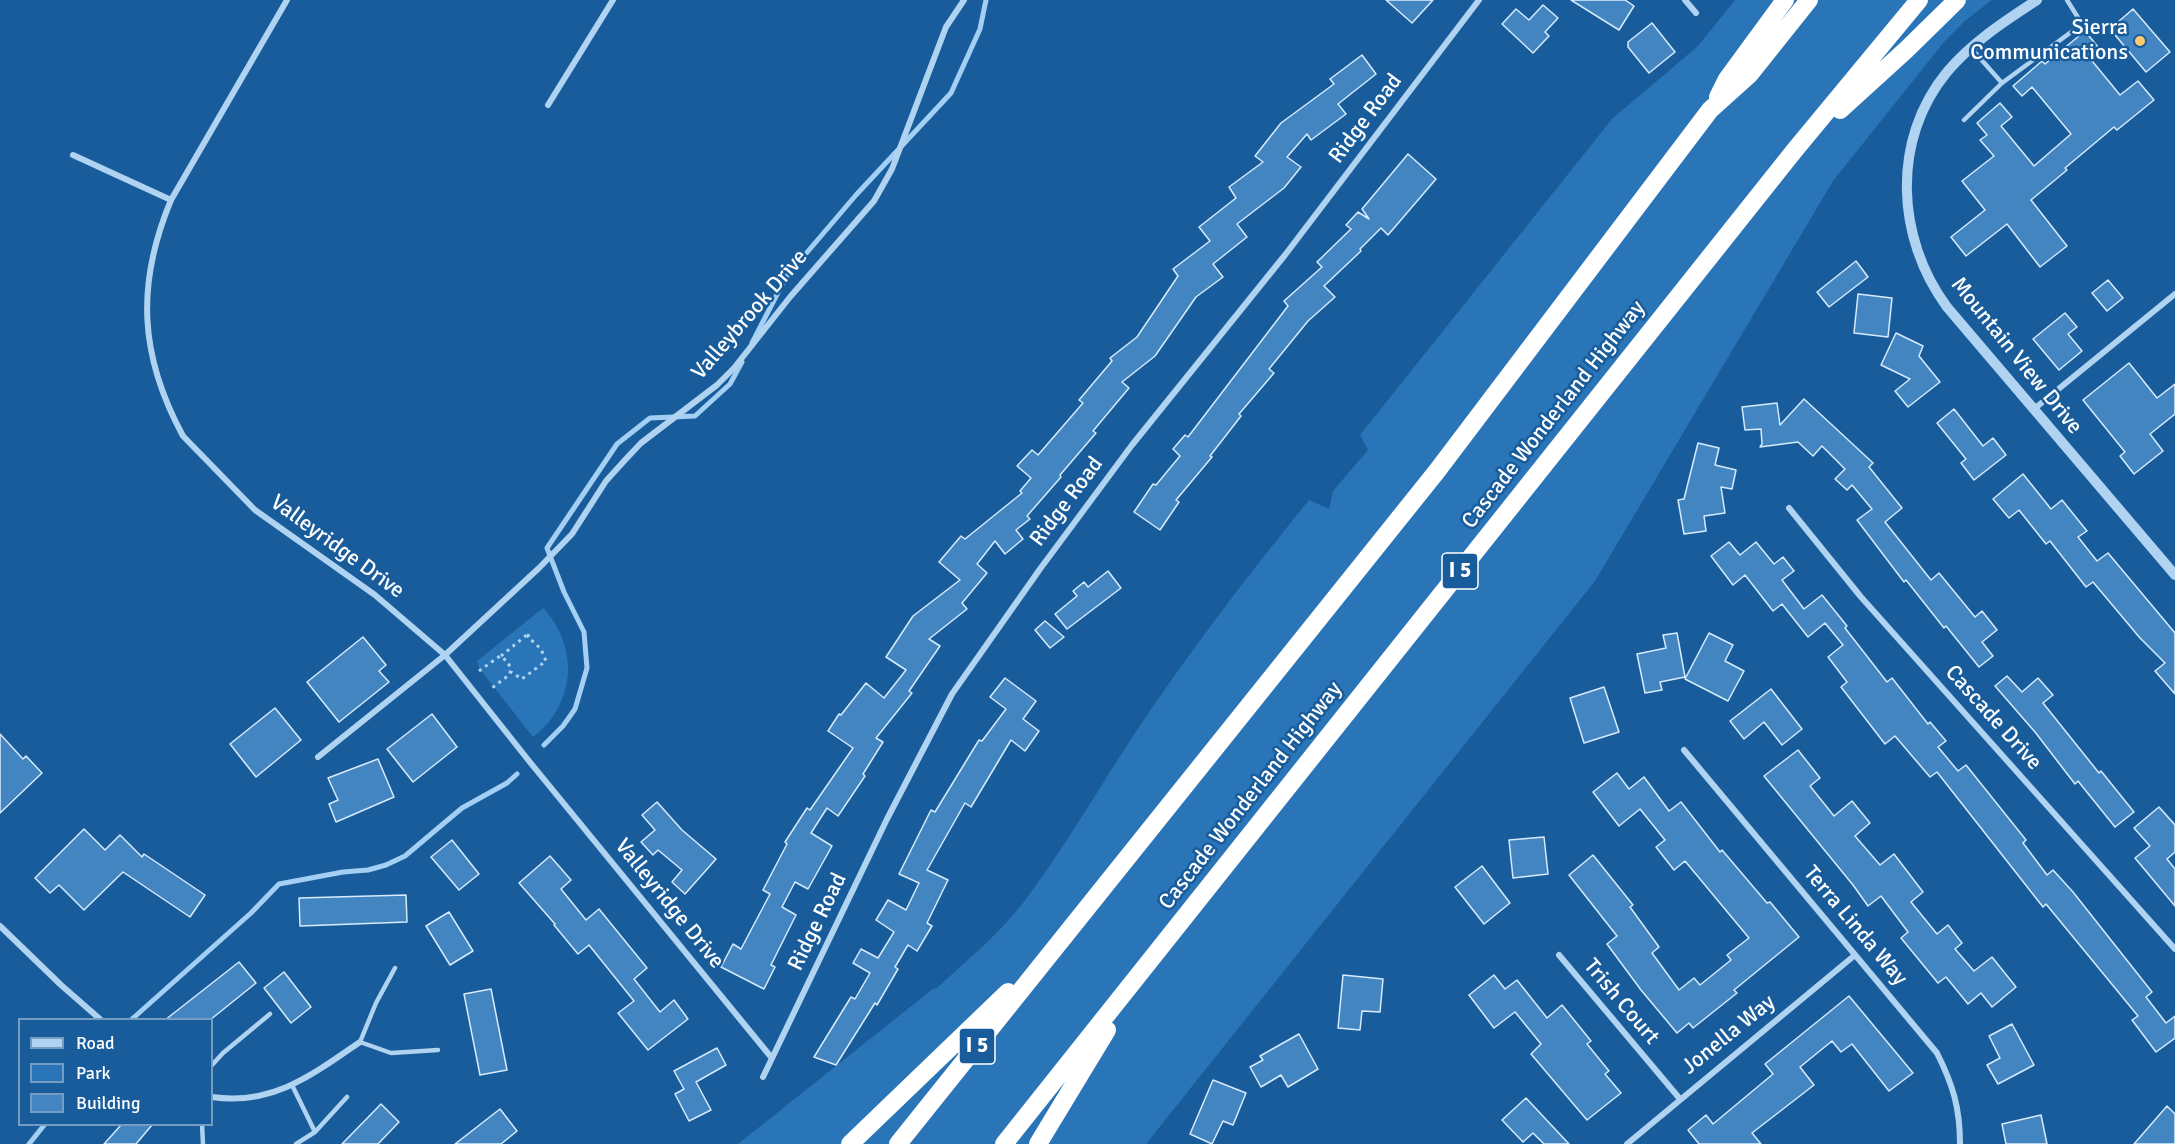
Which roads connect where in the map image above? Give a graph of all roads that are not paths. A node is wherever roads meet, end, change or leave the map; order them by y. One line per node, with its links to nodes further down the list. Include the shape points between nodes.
1 (287, 0): 20 (street, Valleyridge Drive)
2 (613, 0): 15 (street)
3 (964, 0): 25 (street, Valleybrook Drive, via 946,27 892,169 869,208 726,377 640,443 606,481 559,550)
4 (1479, 0): 39 (street, Ridge Road, via 1285,255 1132,445 951,694)
5 (1685, 0): 12 (street)
6 (1785, 0): 16 (highway, via 1727,79)
7 (1809, 0): 16 (highway, I 5, via 1750,74)
8 (1919, 0): 18 (highway, Cascade Wonderland Highway / I 5)
9 (1957, 0): 18 (highway)
10 (2037, 0): 13 (street, Mountain View Drive)
11 (2067, 0): 14 (lane, via 2082,24)
12 (1696, 13)
13 (1971, 47): 14 (lane); 22 (street, Mountain View Drive, via 1940,82 1917,127 1907,170 1908,219 1918,252 1942,299)
14 (2002, 83): 17 (lane)
15 (548, 105)
16 (1710, 110): 29 (highway, I 5, via 1437,471)
17 (1964, 120)
18 (1794, 151): 34 (highway, Cascade Wonderland Highway / I 5)
19 (73, 155): 20 (street)
20 (171, 200): 25 (street, Valleyridge Drive, via 151,262 147,332 165,399 183,435 255,510 375,595)
21 (2175, 294): 22 (street)
22 (2034, 409): 24 (street, Mountain View Drive)
23 (1789, 508): 30 (street, Cascade Drive, via 1861,597)
24 (2175, 575)
25 (445, 655): 27 (street, Valleybrook Drive); 39 (street, Valleyridge Drive)
26 (1684, 750): 31 (street, Terra Linda Way)
27 (318, 757)
28 (0, 926): 36 (street)
29 (1055, 947): 50 (highway); 51 (highway, I 5)
30 (2175, 949)
31 (1855, 955): 45 (street, Jonella Way); 55 (street, Terra Linda Way, via 1937,1053 1957,1102)
32 (1558, 956): 45 (street, Trish Court)
33 (395, 968): 37 (lane)
34 (1140, 974): 52 (highway, Cascade Wonderland Highway / I 5); 53 (highway)
35 (270, 1014): 40 (lane)
36 (99, 1018)
37 (360, 1042): 38 (lane, via 391,1053); 42 (street)
38 (438, 1050)
39 (771, 1057): 41 (street, Ridge Road)
40 (213, 1064)
41 (763, 1077)
42 (292, 1085): 44 (street, via 257,1097); 47 (lane)
43 (347, 1096): 47 (lane)
44 (213, 1097)
45 (1680, 1099): 54 (street, Jonella Way)
46 (202, 1126): 48 (lane)
47 (315, 1132): 49 (lane)
48 (203, 1144)
49 (296, 1144)
50 (850, 1144)
51 (898, 1144)
52 (1004, 1144)
53 (1038, 1144)
54 (1627, 1144)
55 (1960, 1144)

